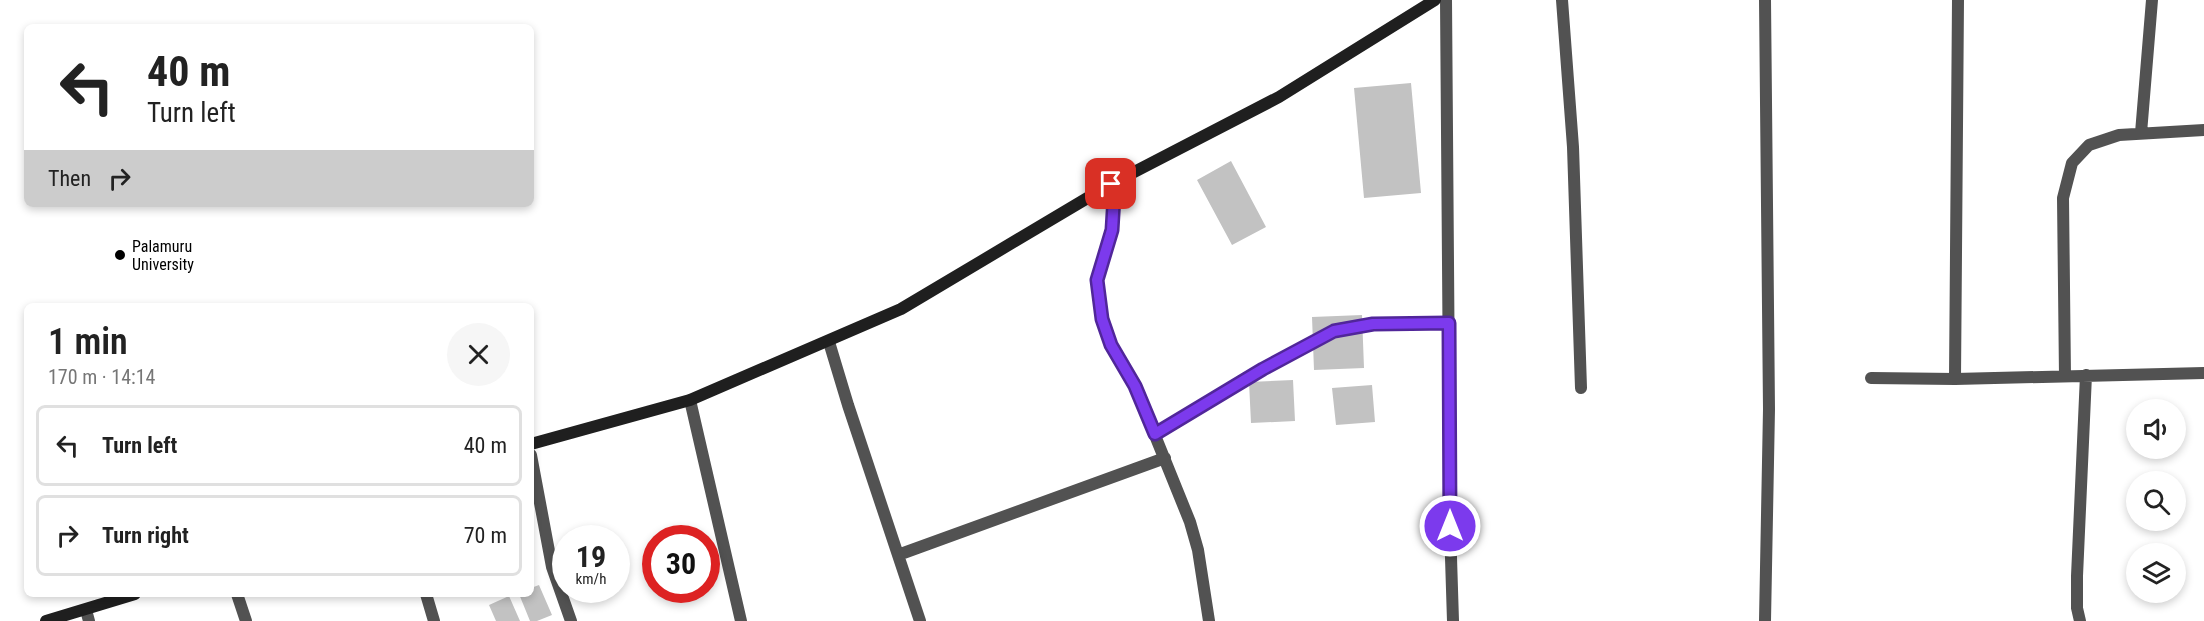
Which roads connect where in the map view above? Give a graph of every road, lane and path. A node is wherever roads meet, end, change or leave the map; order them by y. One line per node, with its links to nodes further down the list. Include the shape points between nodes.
1 (1435, 0): 9 (street, via 1279,97)
2 (1446, 0): 10 (street)
3 (1562, 0): 17 (street, via 1573,147)
4 (1766, 0): 36 (street, via 1769,410)
5 (1958, 0): 16 (street)
6 (2152, 0): 8 (street)
7 (2204, 130): 8 (street)
8 (2141, 133): 14 (street, via 2089,145 2072,163 2063,198)
9 (1111, 184): 11 (street, via 901,309); 19 (street, via 1112,230 1097,280 1102,319)
10 (1449, 323): 19 (street, via 1373,324 1334,331); 35 (street)
11 (829, 342): 18 (street); 23 (street)
12 (2204, 373): 13 (street)
13 (2086, 375): 14 (street); 37 (street, via 2077,576)
14 (2065, 376): 16 (street)
15 (1871, 378): 16 (street)
16 (1955, 379)
17 (1581, 388)
18 (690, 400): 20 (street); 32 (street)
19 (1155, 434): 21 (street)
20 (534, 443)
21 (1165, 458): 23 (street); 34 (street, via 1198,550)
22 (534, 471): 31 (street, via 552,567)
23 (898, 555): 33 (street)
24 (128, 597): 27 (street)
25 (238, 597): 29 (street)
26 (427, 597): 30 (street)
27 (88, 615): 28 (street)
28 (46, 621)
29 (246, 621)
30 (434, 621)
31 (571, 621)
32 (741, 621)
33 (920, 621)
34 (1209, 621)
35 (1453, 621)
36 (1765, 621)
37 (2080, 621)

